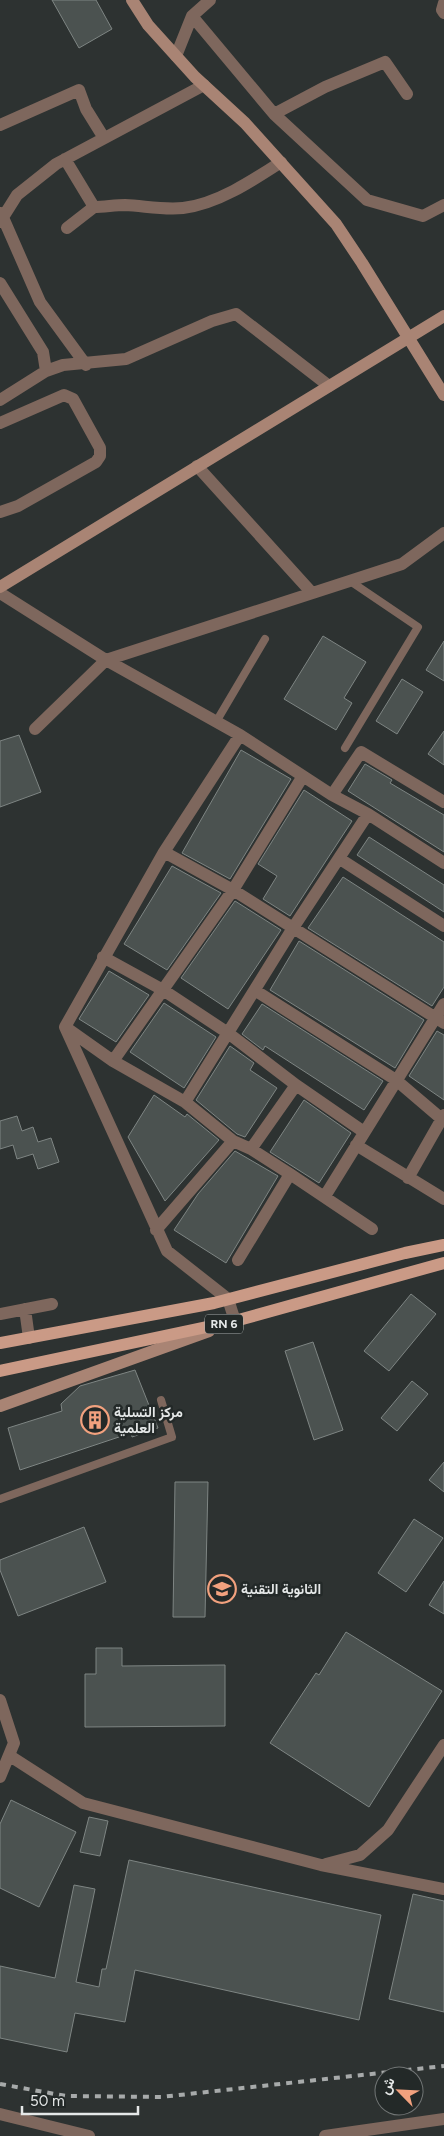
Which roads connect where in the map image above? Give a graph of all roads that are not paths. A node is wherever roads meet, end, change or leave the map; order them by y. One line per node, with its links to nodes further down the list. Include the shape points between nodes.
1 (132, 0): 6 (street, via 148,25)
2 (210, 0): 5 (street)
3 (444, 4): 4 (street)
4 (444, 13)
5 (192, 16): 6 (street); 9 (street)
6 (176, 56): 7 (street)
7 (204, 85): 11 (street); 13 (street)
8 (407, 94): 9 (street, via 385,62 324,87)
9 (274, 114): 14 (street, via 367,200 423,216)
10 (0, 124): 11 (street, via 79,90 86,109)
11 (104, 138): 12 (street)
12 (65, 159): 15 (street); 16 (street, via 17,195)
13 (280, 162): 15 (street, via 258,178 220,197 185,208); 20 (street, via 336,224)
14 (444, 204)
15 (94, 207): 17 (street)
16 (1, 217): 21 (street, via 40,302)
17 (67, 228)
18 (0, 283): 22 (street, via 43,352)
19 (444, 316): 20 (street)
20 (409, 337): 23 (street); 24 (street)
21 (86, 365): 22 (street); 23 (street, via 126,359 212,321 236,314)
22 (46, 370): 25 (street)
23 (329, 386): 27 (street)
24 (444, 396)
25 (0, 400)
26 (0, 423): 28 (street, via 64,395 69,396 100,448 100,456 96,462 18,506)
27 (197, 466): 31 (street); 33 (street)
28 (0, 512)
29 (444, 533): 30 (street, via 402,564)
30 (350, 581): 33 (street); 39 (lane, via 418,627)
31 (0, 586)
32 (0, 593): 35 (street)
33 (312, 593): 35 (street)
34 (265, 639): 36 (lane)
35 (106, 660): 36 (street); 37 (street)
36 (216, 722): 38 (street)
37 (35, 729)
38 (240, 735): 40 (street); 44 (street)
39 (345, 748)
40 (303, 776): 41 (street); 47 (street)
41 (332, 795): 42 (street, via 361,752); 43 (street)
42 (444, 802)
43 (368, 814): 45 (street); 46 (street)
44 (164, 852): 47 (street); 50 (street)
45 (340, 859): 48 (street); 49 (street)
46 (444, 863)
47 (233, 890): 49 (street); 51 (street)
48 (444, 926)
49 (294, 928): 52 (street); 54 (street)
50 (103, 958): 51 (street); 55 (street)
51 (163, 990): 56 (street); 57 (street)
52 (256, 991): 56 (street); 58 (street)
53 (444, 1004): 54 (street)
54 (440, 1020): 58 (street)
55 (65, 1027): 57 (street); 71 (street)
56 (228, 1033): 59 (street); 60 (street)
57 (113, 1061): 60 (street)
58 (396, 1080): 61 (street); 62 (street)
59 (296, 1085): 62 (street); 65 (street)
60 (186, 1102): 63 (street)
61 (443, 1119): 67 (street)
62 (364, 1132): 64 (street)
63 (233, 1141): 65 (street); 71 (street)
64 (356, 1145): 67 (street); 68 (street)
65 (250, 1149): 66 (street)
66 (290, 1174): 68 (street); 73 (street)
67 (408, 1178): 69 (street)
68 (325, 1196): 70 (street)
69 (444, 1200)
70 (372, 1229)
71 (156, 1230): 75 (street, via 167,1251)
72 (444, 1245): 75 (main road, RN 6)
73 (238, 1260)
74 (444, 1263): 79 (main road, RN 6)
75 (228, 1299): 79 (street); 80 (main road, RN 6)
76 (52, 1304): 77 (street)
77 (25, 1309): 78 (street); 80 (street)
78 (0, 1314)
79 (235, 1321): 82 (main road, RN 6); 84 (street)
80 (29, 1338): 81 (main road, RN 6)
81 (0, 1343)
82 (0, 1371)
83 (161, 1400): 85 (lane, via 172,1437)
84 (0, 1406)
85 (0, 1499)
86 (0, 1700): 88 (street, via 14,1743)
87 (444, 1745): 90 (street, via 388,1830 360,1855)
88 (10, 1756): 89 (street); 90 (street, via 82,1803)
89 (0, 1777)
90 (321, 1865): 91 (street)
91 (444, 1889)
92 (0, 2114): 94 (street)
93 (444, 2119): 95 (street)
94 (89, 2136)
95 (325, 2136)

